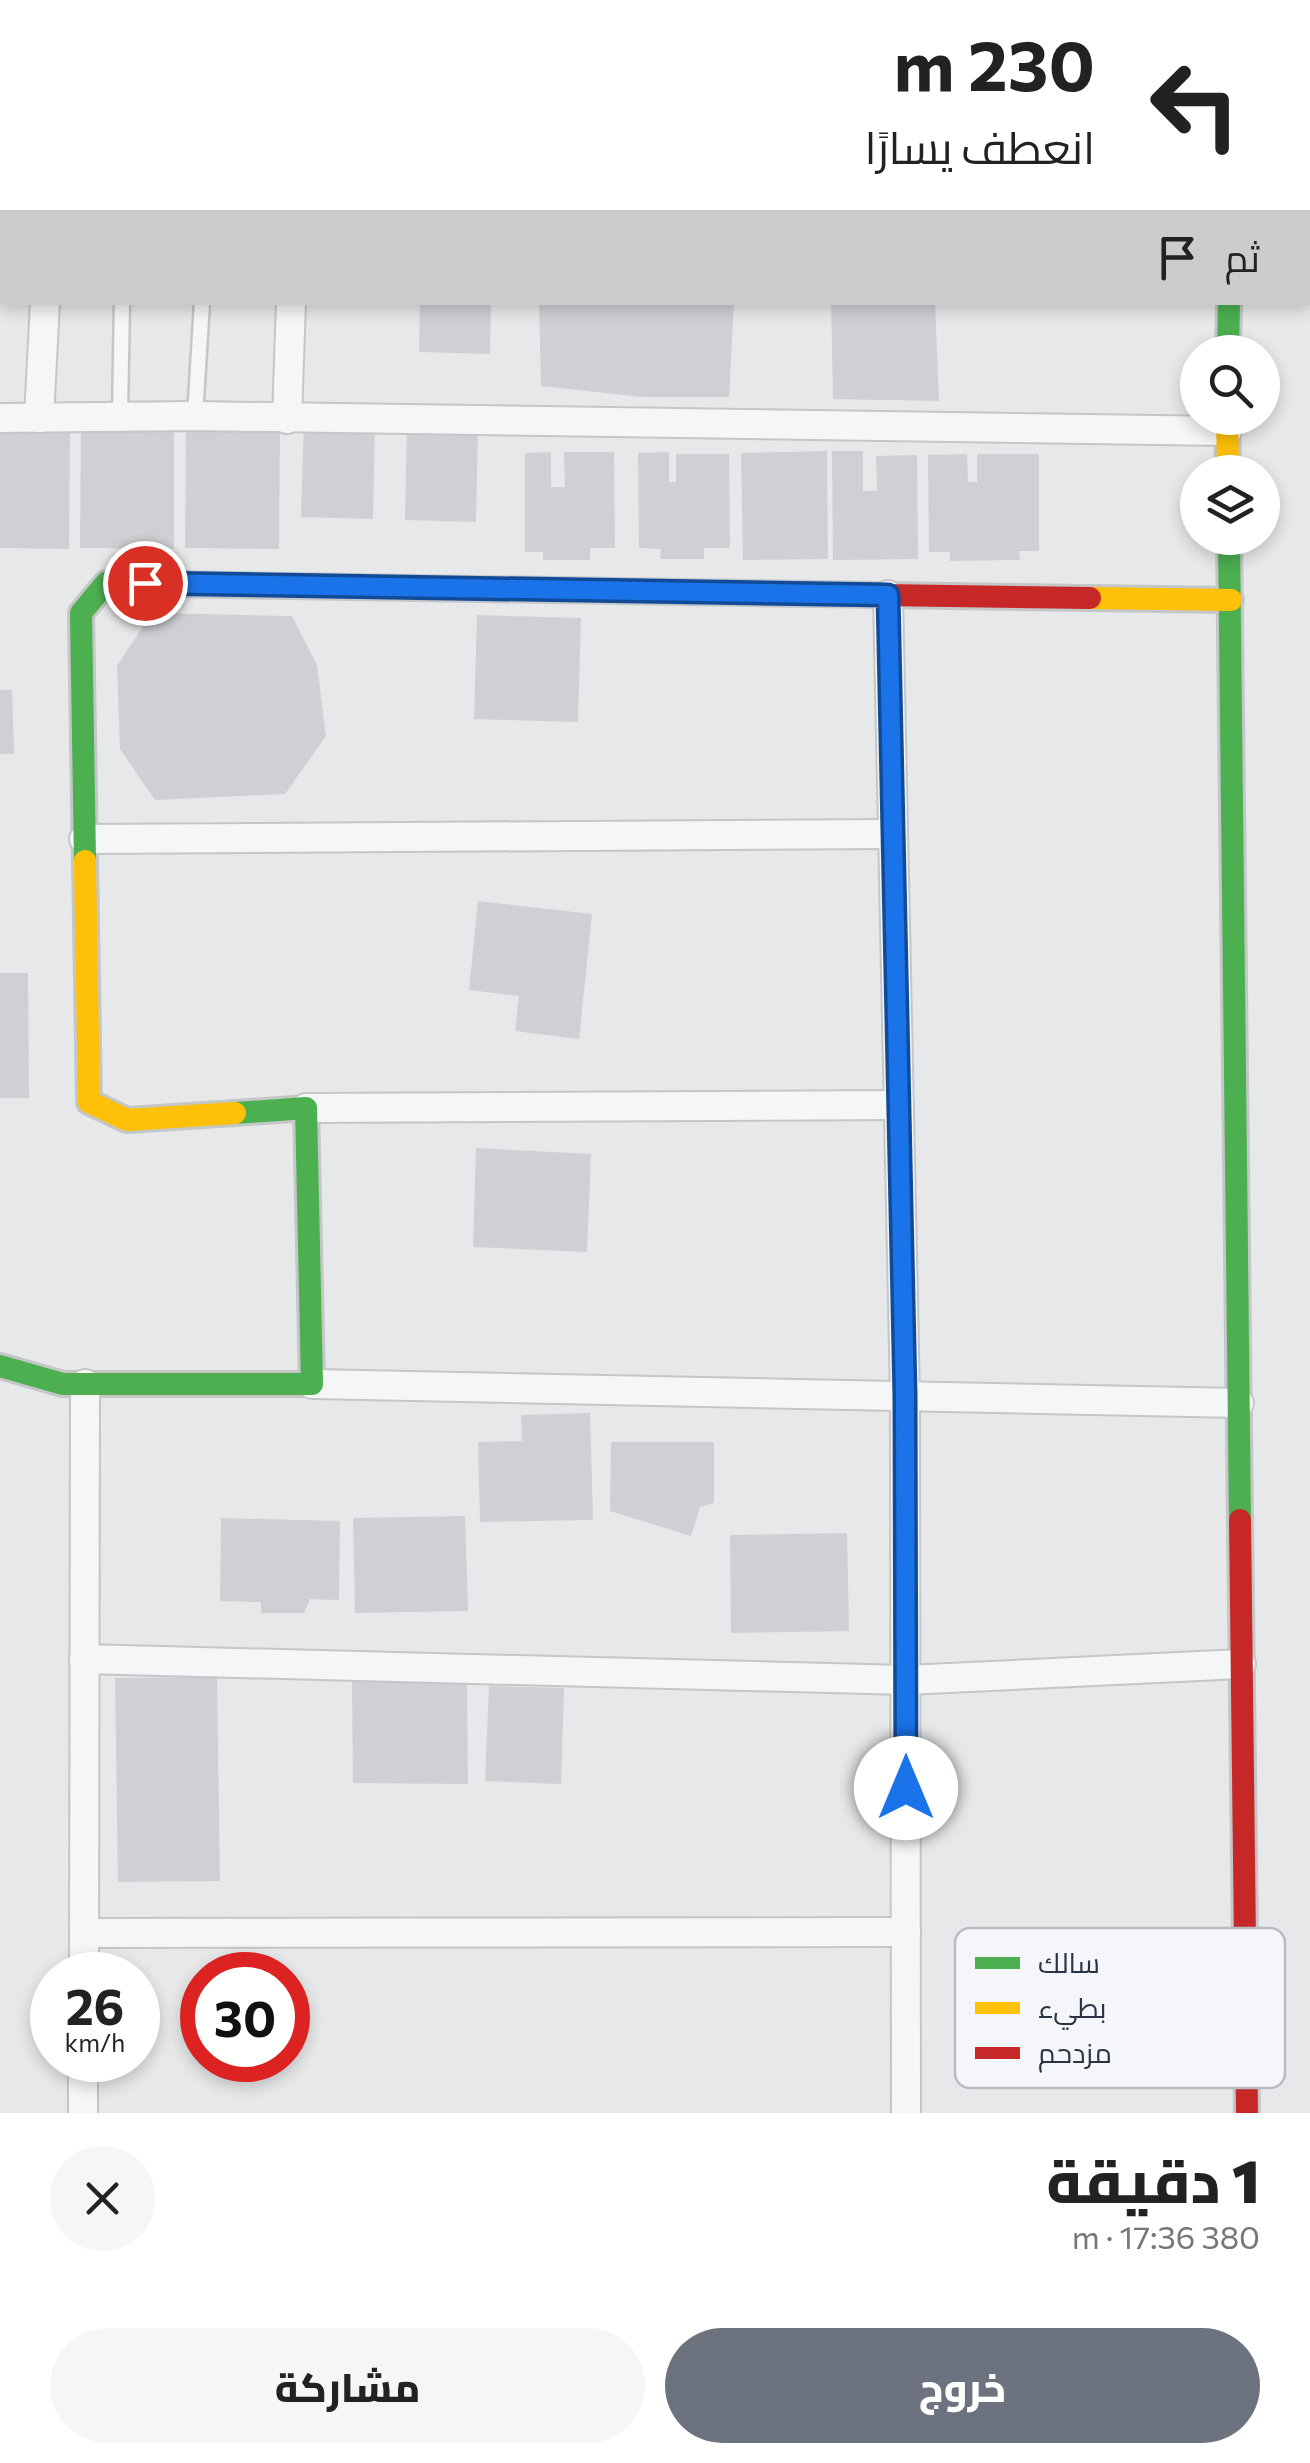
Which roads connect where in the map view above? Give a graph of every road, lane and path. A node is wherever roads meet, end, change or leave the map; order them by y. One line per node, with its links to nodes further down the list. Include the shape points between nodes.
1 (45, 305): 10 (street)
2 (122, 305): 7 (lane)
3 (202, 305): 8 (lane)
4 (292, 305): 11 (street)
5 (1229, 305): 6 (street)
6 (1228, 335)
7 (120, 416): 8 (street); 10 (street)
8 (195, 416): 11 (street)
9 (0, 418): 10 (street)
10 (40, 418)
11 (287, 419): 12 (street)
12 (1180, 424)
13 (1229, 555): 15 (street)
14 (888, 595): 15 (street); 16 (street); 17 (street, via 106,583 81,612)
15 (1230, 600): 24 (street)
16 (893, 834): 17 (street); 18 (street)
17 (84, 839): 19 (street, via 90,1102 127,1120)
18 (899, 1105): 19 (street); 23 (street)
19 (306, 1108): 22 (street)
20 (0, 1366): 21 (street)
21 (85, 1384): 22 (street); 25 (street)
22 (312, 1384): 23 (street)
23 (905, 1396): 24 (street); 27 (street)
24 (1239, 1403): 26 (street)
25 (84, 1659): 27 (street); 30 (street)
26 (1241, 1664): 27 (street); 28 (street)
27 (906, 1680): 29 (street)
28 (1245, 1928)
29 (906, 1932): 30 (street); 35 (street)
30 (84, 1933): 31 (street)
31 (84, 1952)
32 (83, 2082): 34 (street)
33 (1247, 2088): 36 (street)
34 (83, 2113)
35 (906, 2113)
36 (1247, 2113)

